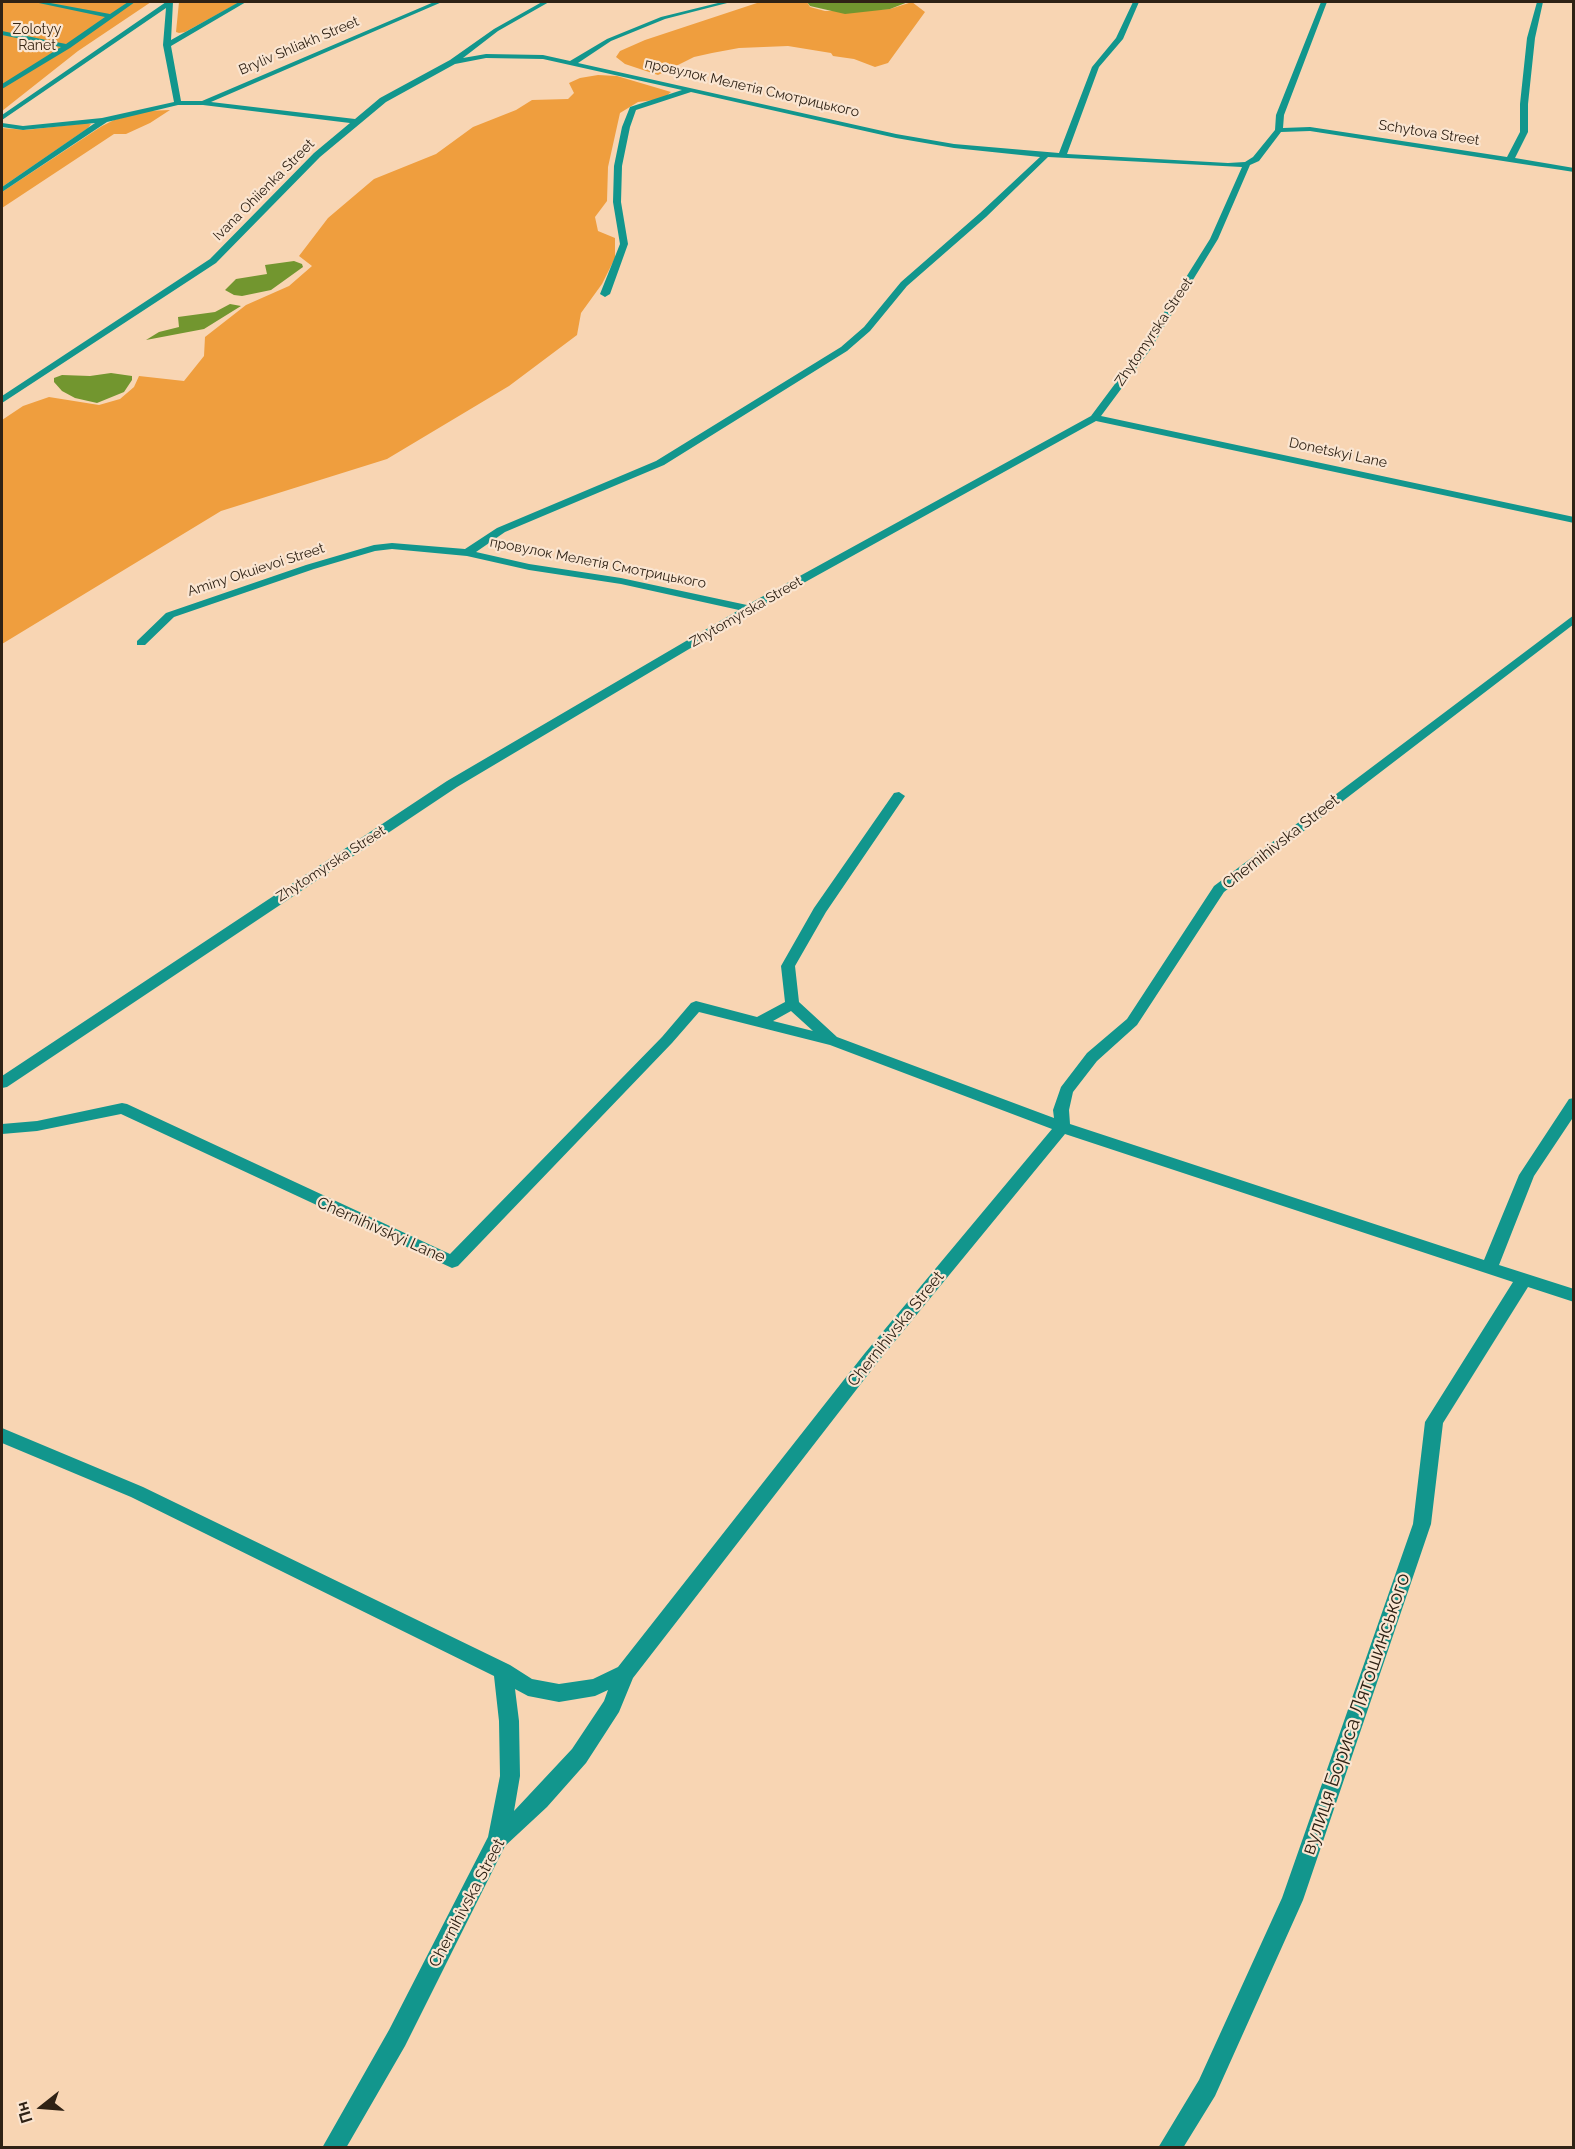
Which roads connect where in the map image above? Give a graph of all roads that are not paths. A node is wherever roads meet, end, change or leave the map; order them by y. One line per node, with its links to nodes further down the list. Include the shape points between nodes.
1 (37, 2): 11 (street)
2 (132, 2): 11 (street)
3 (170, 2): 13 (street); 25 (street)
4 (243, 2): 13 (street)
5 (439, 2): 24 (street, Bryliv Shliakh Street)
6 (546, 2): 15 (street, Ivana Ohiienka Street)
7 (728, 2): 18 (street, via 663,18 609,40)
8 (1136, 2): 31 (street, via 1119,39 1096,68)
9 (1324, 2): 29 (street, Zhytomyrska Street, via 1280,115)
10 (1540, 2): 32 (street, via 1531,38 1524,132)
11 (111, 16): 14 (street)
12 (2, 33): 14 (street)
13 (167, 45): 23 (street)
14 (67, 46): 20 (street)
15 (476, 46): 16 (street); 17 (street, Ivana Ohiienka Street)
16 (502, 55): 17 (street, провулок Мелетія Смотрицького); 18 (street, провулок Мелетія Смотрицького)
17 (453, 62): 27 (street, Ivana Ohiienka Street, via 383,100)
18 (572, 63): 22 (street, провулок Мелетія Смотрицького)
19 (2, 75): 20 (street)
20 (15, 78): 21 (street)
21 (2, 87)
22 (690, 90): 30 (street, провулок Мелетія Смотрицького, via 896,136); 36 (street, via 633,109 618,166 617,202 624,244)
23 (178, 103): 24 (street); 26 (street)
24 (203, 103): 27 (street)
25 (2, 118)
26 (104, 120): 28 (street, via 23,128); 35 (street)
27 (357, 122): 37 (street, Ivana Ohiienka Street, via 317,155 213,261)
28 (2, 126)
29 (1280, 130): 32 (street, Schytova Street, via 1310,129); 33 (street, Zhytomyrska Street)
30 (1046, 155): 31 (street, провулок Мелетія Смотрицького); 40 (street, провулок Мелетія Смотрицького, via 904,284 867,329 844,349 660,463 501,530)
31 (1062, 156): 33 (street, провулок Мелетія Смотрицького)
32 (1510, 160): 34 (street, Schytova Street)
33 (1247, 164): 38 (street, Zhytomyrska Street, via 1214,239 1145,350)
34 (1574, 170)
35 (2, 190)
36 (605, 294)
37 (2, 400)
38 (1095, 418): 39 (street, Donetskyi Lane); 41 (street, Zhytomyrska Street)
39 (1574, 520)
40 (467, 553): 41 (street, провулок Мелетія Смотрицького); 43 (street, Aminy Okuievoi Street, via 374,548 170,615)
41 (749, 609): 48 (street, Zhytomyrska Street, via 452,784)
42 (1574, 618): 50 (street, Chernihivska Street, via 1219,889 1132,1022 1092,1057 1066,1091)
43 (141, 643)
44 (899, 796): 45 (street, via 819,911 788,966)
45 (792, 1004): 46 (street); 47 (street)
46 (759, 1022): 47 (street); 51 (street, Chernihivskyi Lane, via 696,1006 452,1262 122,1108 37,1126)
47 (834, 1041): 50 (street)
48 (2, 1083)
49 (1574, 1103): 52 (street, via 1527,1175)
50 (1062, 1127): 52 (street); 57 (street, Chernihivska Street, via 871,1358)
51 (2, 1129)
52 (1489, 1268): 53 (street)
53 (1524, 1279): 54 (street); 60 (street, вулиця Бориса Лятошинського, via 1434,1422 1422,1524 1292,1900 1207,2088)
54 (1574, 1296)
55 (2, 1435): 56 (street, via 137,1492)
56 (503, 1671): 57 (street, via 528,1687 559,1692 595,1687); 58 (street, via 510,1776)
57 (625, 1673): 58 (street, Chernihivska Street, via 612,1706 579,1756)
58 (498, 1839): 59 (street, Chernihivska Street, via 397,2038)
59 (333, 2148)
60 (1169, 2148)

